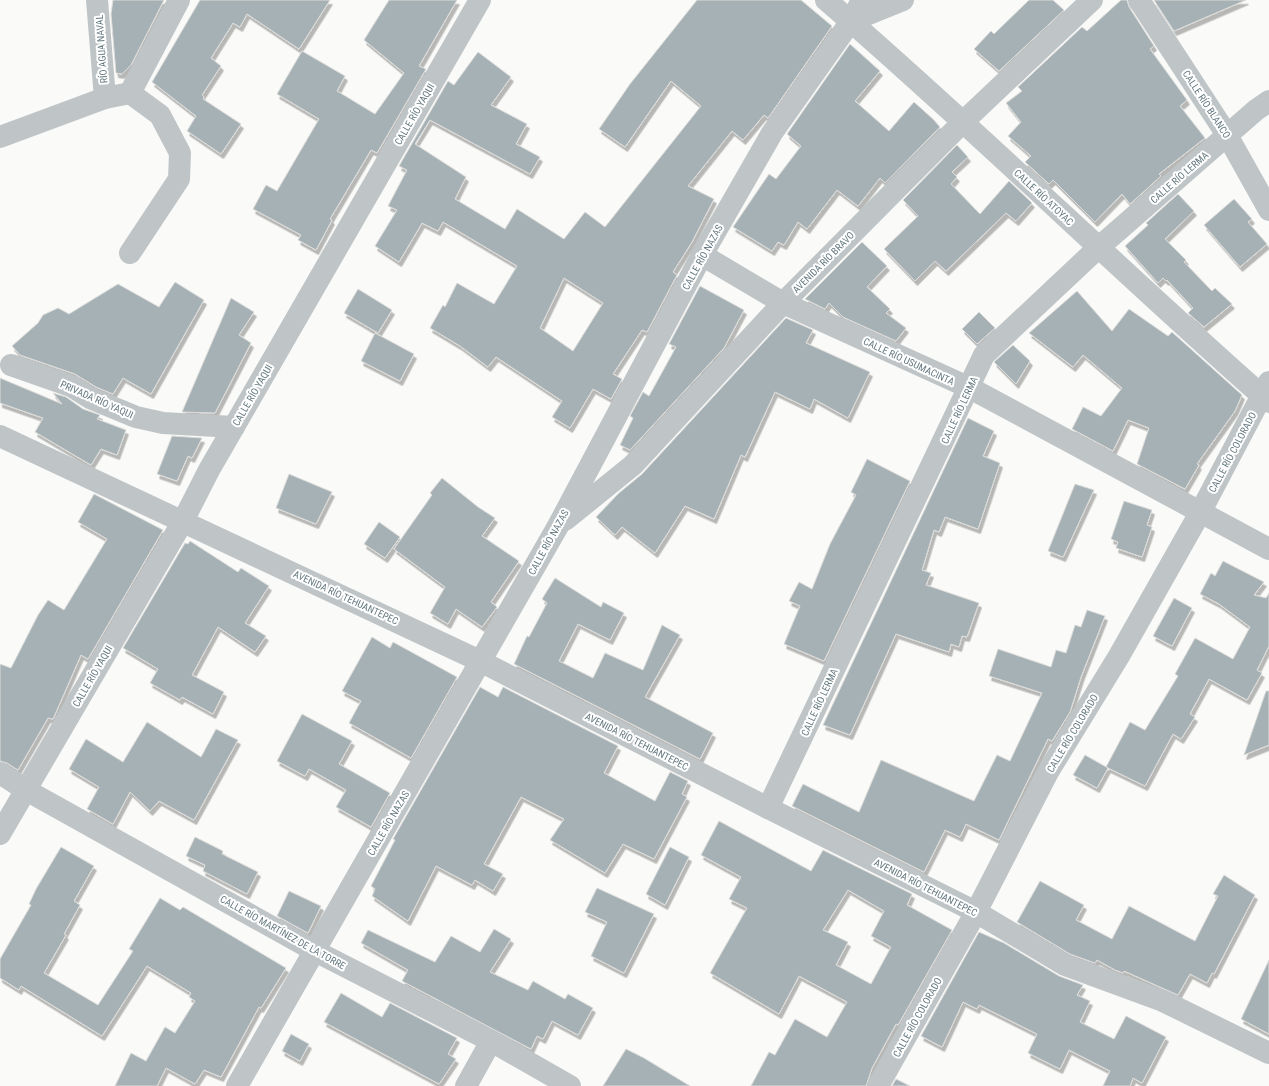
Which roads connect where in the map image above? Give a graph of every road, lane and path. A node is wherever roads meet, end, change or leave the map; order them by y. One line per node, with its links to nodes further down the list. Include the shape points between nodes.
1 (97, 0): 11 (street, RÍO AGUA NAVAL)
2 (179, 0): 10 (street)
3 (480, 0): 24 (street, CALLE RÍO YAQUI)
4 (826, 0): 9 (street, CALLE RÍO ATOYAC)
5 (862, 0): 9 (street, CALLE RÍO NAZAS)
6 (903, 0): 9 (street)
7 (1092, 0): 13 (street, AVENIDA RÍO BRAVO)
8 (1140, 0): 14 (street, CALLE RÍO BLANCO)
9 (851, 21): 13 (street, CALLE RÍO ATOYAC); 19 (street, CALLE RÍO NAZAS, via 772,133)
10 (130, 93): 11 (street); 18 (street, via 160,115 180,153 179,179)
11 (105, 98): 15 (street)
12 (1269, 101): 14 (street, CALLE RÍO LERMA)
13 (964, 121): 17 (street, CALLE RÍO ATOYAC); 20 (street, AVENIDA RÍO BRAVO)
14 (1227, 135): 16 (street, CALLE RÍO BLANCO); 17 (street, CALLE RÍO LERMA)
15 (0, 137)
16 (1269, 210)
17 (1098, 248): 22 (street, CALLE RÍO LERMA, via 984,355); 23 (street, CALLE RÍO ATOYAC)
18 (130, 253)
19 (702, 255): 20 (street, CALLE RÍO USUMACINTA); 28 (street, CALLE RÍO NAZAS)
20 (783, 303): 22 (street, CALLE RÍO USUMACINTA); 28 (street, AVENIDA RÍO BRAVO, via 633,465)
21 (11, 365): 24 (street, PRIVADA RÍO YAQUI, via 71,386 90,398 136,417 163,423)
22 (970, 388): 26 (street, CALLE RÍO USUMACINTA); 33 (street, CALLE RÍO LERMA)
23 (1267, 393): 26 (street, CALLE RÍO COLORADO)
24 (234, 427): 27 (street, CALLE RÍO YAQUI)
25 (0, 436): 27 (street, AVENIDA RÍO TEHUANTEPEC)
26 (1201, 511): 29 (street, CALLE RÍO USUMACINTA); 35 (street, CALLE RÍO COLORADO, via 1119,656 1048,772)
27 (183, 521): 30 (street, AVENIDA RÍO TEHUANTEPEC); 32 (street, CALLE RÍO YAQUI)
28 (558, 526): 30 (street, CALLE RÍO NAZAS)
29 (1269, 549)
30 (480, 660): 33 (street, AVENIDA RÍO TEHUANTEPEC); 36 (street, CALLE RÍO NAZAS)
31 (0, 773): 32 (street, CALLE RÍO MARTÍNEZ DE LA TORRE)
32 (26, 790): 34 (street, CALLE RÍO YAQUI); 36 (street, CALLE RÍO MARTÍNEZ DE LA TORRE)
33 (768, 808): 35 (street, AVENIDA RÍO TEHUANTEPEC)
34 (0, 834)
35 (976, 912): 38 (street, AVENIDA RÍO TEHUANTEPEC, via 1065,965 1163,1001); 42 (street, CALLE RÍO COLORADO)
36 (315, 951): 37 (street, CALLE RÍO MARTÍNEZ DE LA TORRE); 39 (street, CALLE RÍO NAZAS)
37 (491, 1041): 40 (street); 41 (street, CALLE RÍO MARTÍNEZ DE LA TORRE)
38 (1269, 1053)
39 (238, 1086)
40 (466, 1086)
41 (570, 1086)
42 (878, 1086)

